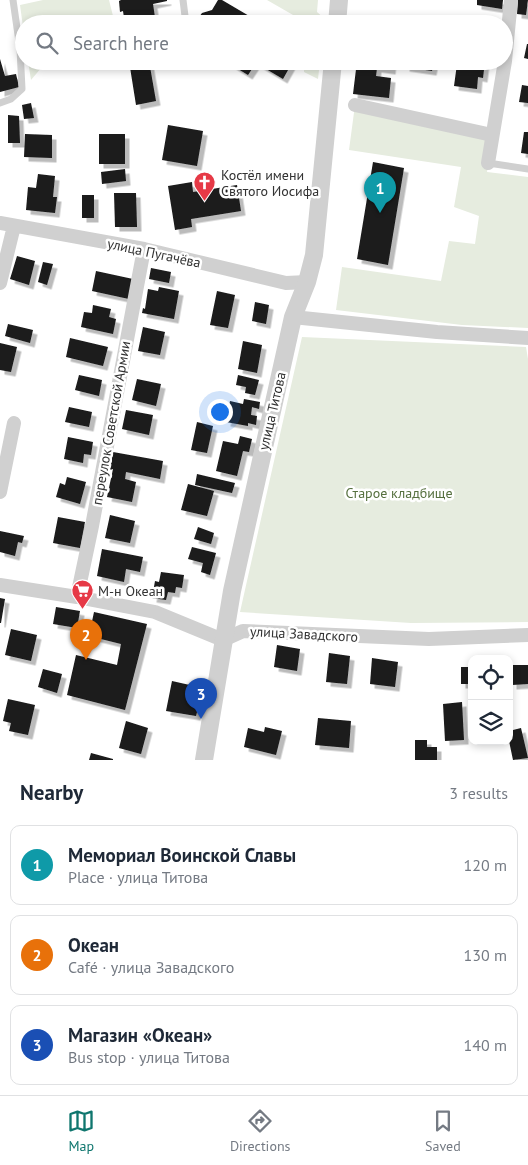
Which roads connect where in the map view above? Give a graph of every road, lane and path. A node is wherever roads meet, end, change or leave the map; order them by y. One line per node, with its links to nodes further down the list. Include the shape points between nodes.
1 (13, 0): 5 (lane)
2 (183, 0): 6 (lane)
3 (339, 0): 7 (street)
4 (511, 0): 8 (street)
5 (15, 15)
6 (185, 15)
7 (338, 15)
8 (510, 15)
9 (21, 70): 12 (lane, via 22,89 11,99)
10 (332, 70): 19 (street, улица Титова, via 314,255)
11 (503, 70): 14 (street)
12 (0, 103)
13 (355, 105): 14 (street)
14 (492, 135): 15 (street)
15 (488, 163): 16 (lane)
16 (528, 169)
17 (7, 224): 18 (street, улица Пугачёва); 20 (street)
18 (144, 249): 19 (street, улица Пугачёва, via 286,283); 26 (street, переулок Советской Армии)
19 (307, 282): 21 (street, улица Титова)
20 (0, 283)
21 (293, 317): 22 (street); 28 (street, улица Титова)
22 (528, 338)
23 (14, 423): 24 (street)
24 (0, 492)
25 (0, 585): 26 (street)
26 (77, 597): 28 (street, via 155,612)
27 (528, 635): 28 (street, улица Завадского, via 429,640 243,631)
28 (223, 640): 29 (street, улица Титова)
29 (204, 760)

